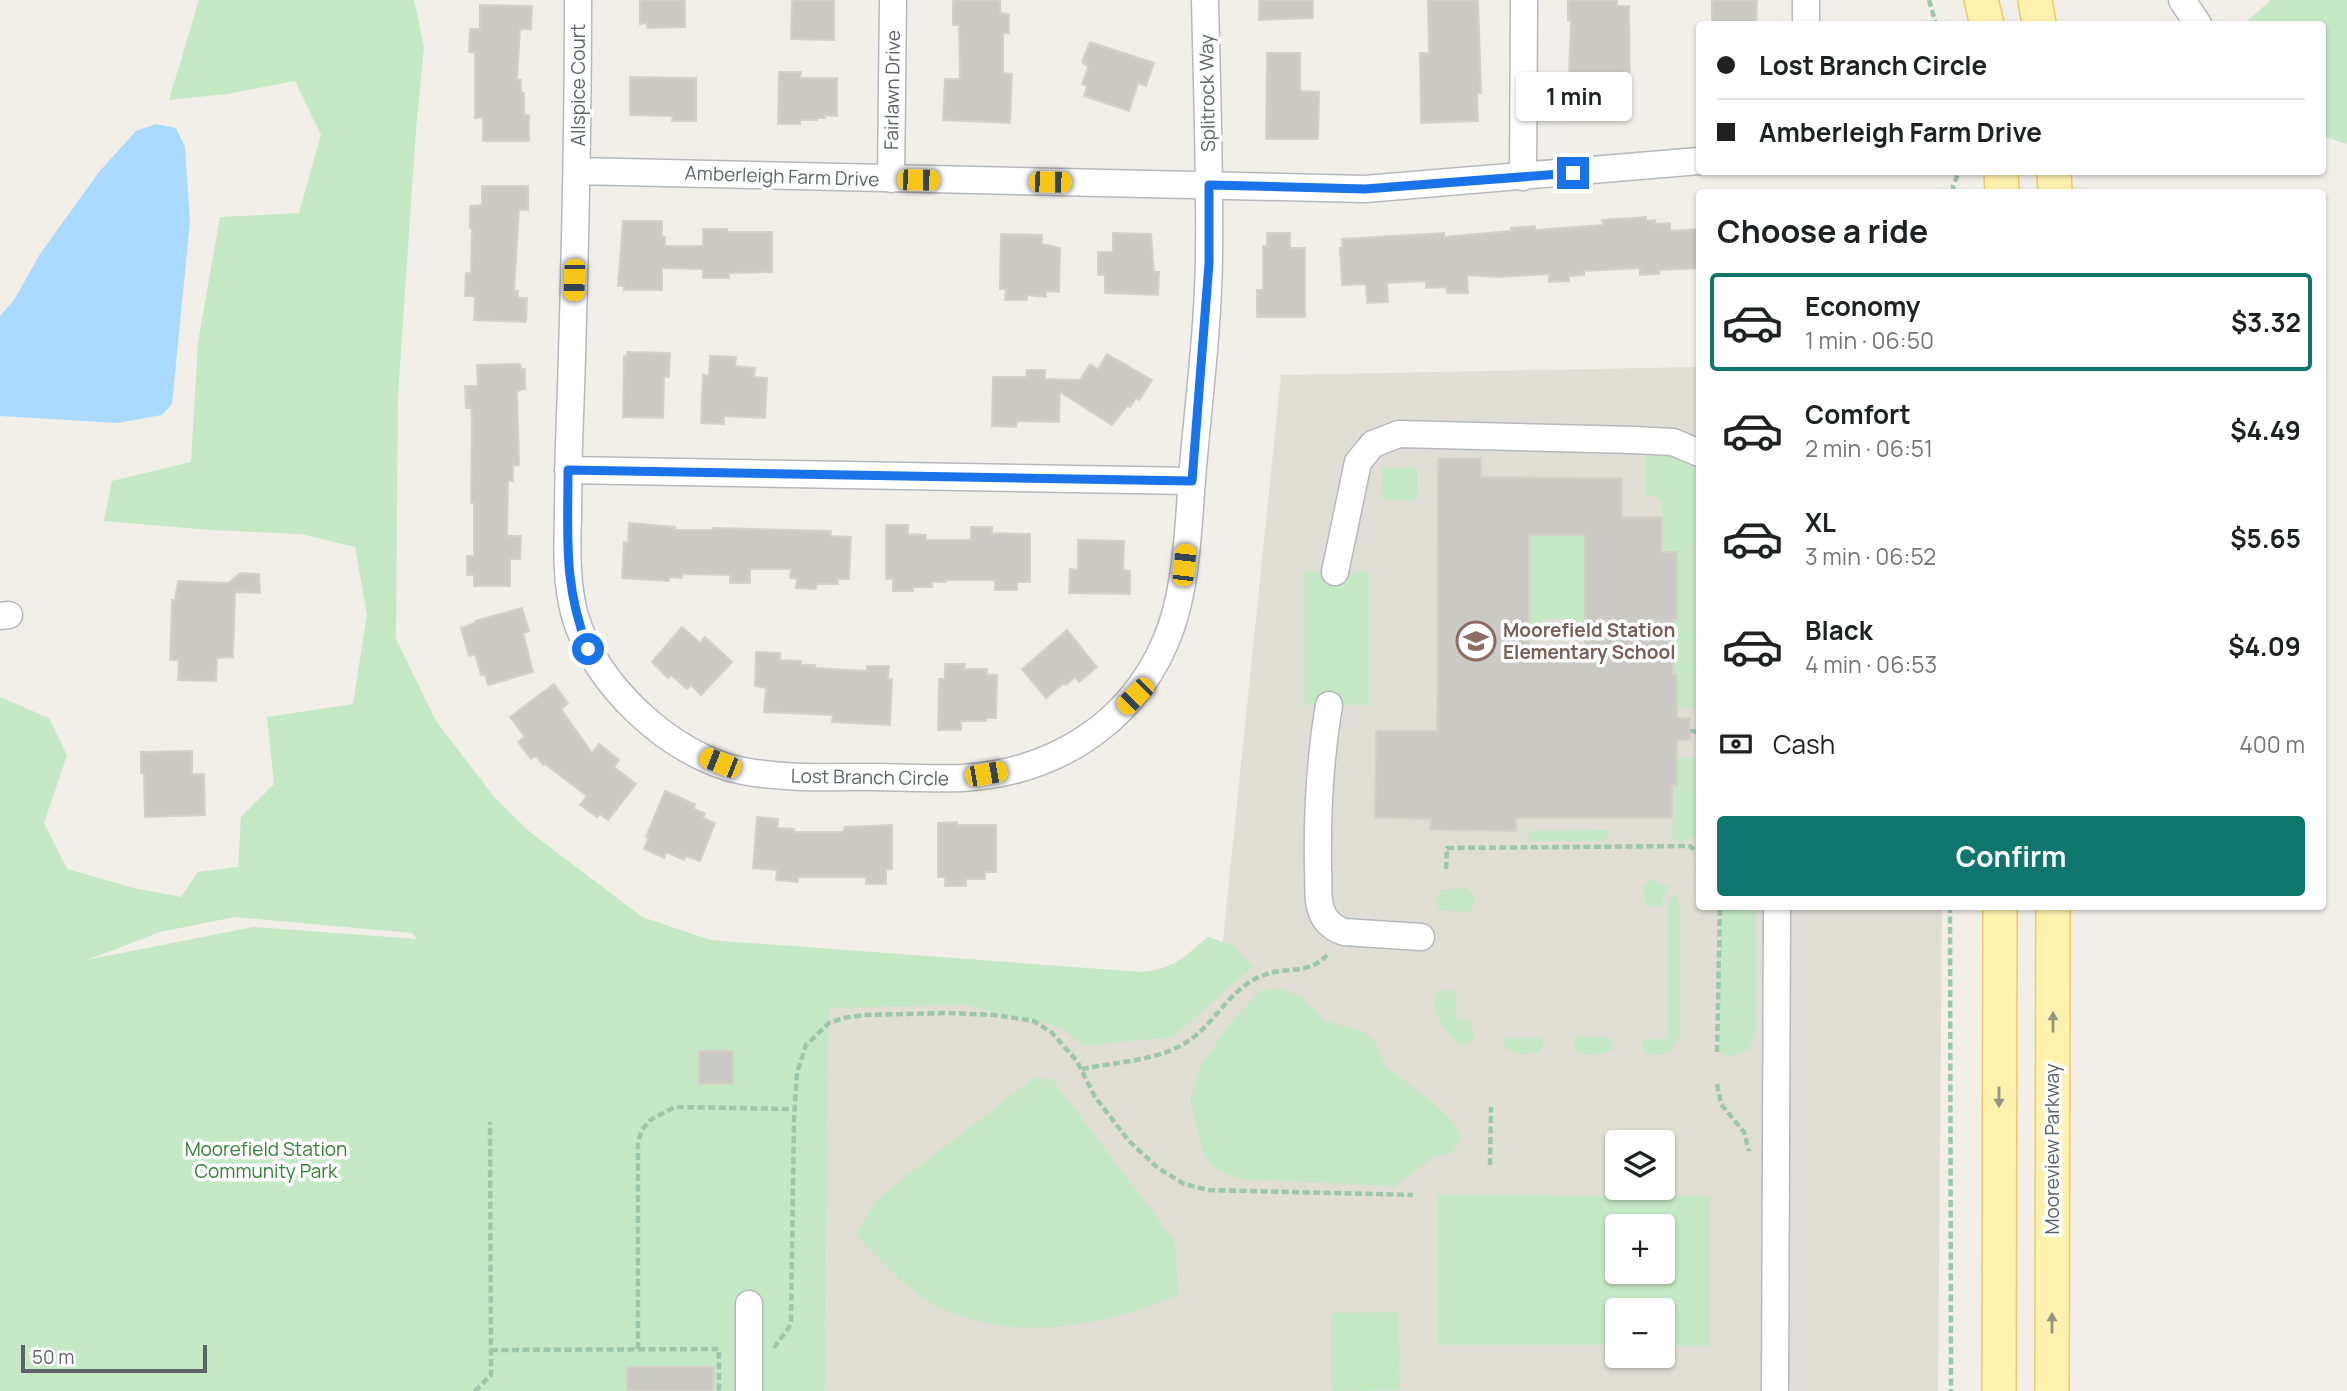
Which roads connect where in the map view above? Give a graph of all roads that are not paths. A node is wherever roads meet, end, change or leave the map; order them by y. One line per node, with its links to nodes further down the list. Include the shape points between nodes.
1 (578, 0): 14 (street, Allspice Court)
2 (893, 0): 16 (street, Fairlawn Drive)
3 (1205, 0): 17 (street, Splitrock Way)
4 (1524, 0): 15 (street)
5 (1806, 0): 9 (street)
6 (1981, 0): 10 (main road)
7 (2035, 0): 11 (main road)
8 (2182, 0): 12 (street)
9 (1806, 21)
10 (1986, 21)
11 (2038, 21)
12 (2196, 21)
13 (1696, 162): 15 (street, Amberleigh Farm Drive)
14 (578, 171): 16 (street, Amberleigh Farm Drive); 19 (street, Lost Branch Circle)
15 (1522, 177): 17 (street, Amberleigh Farm Drive, via 1365,189)
16 (891, 180): 17 (street, Amberleigh Farm Drive)
17 (1209, 185): 20 (street, Lost Branch Circle, via 1209,263)
18 (1696, 452): 21 (street, via 1673,442 1399,434 1373,444 1359,462)
19 (568, 470): 20 (street); 20 (street, Lost Branch Circle, via 570,592 588,649 598,664 640,714 684,748 738,770 783,776 965,778 1044,761 1085,741 1135,696 1164,645 1178,606)
20 (1192, 481)
21 (1335, 572)
22 (1329, 705): 26 (street, via 1319,827 1319,905 1324,919 1344,932)
23 (1777, 910): 29 (street)
24 (2000, 910): 30 (main road, one-way to 30)
25 (2053, 910): 31 (main road, Mooreview Parkway, one-way to 25)
26 (1421, 937)
27 (749, 1304): 28 (street)
28 (749, 1391)
29 (1775, 1391)
30 (1999, 1391)
31 (2052, 1391)

